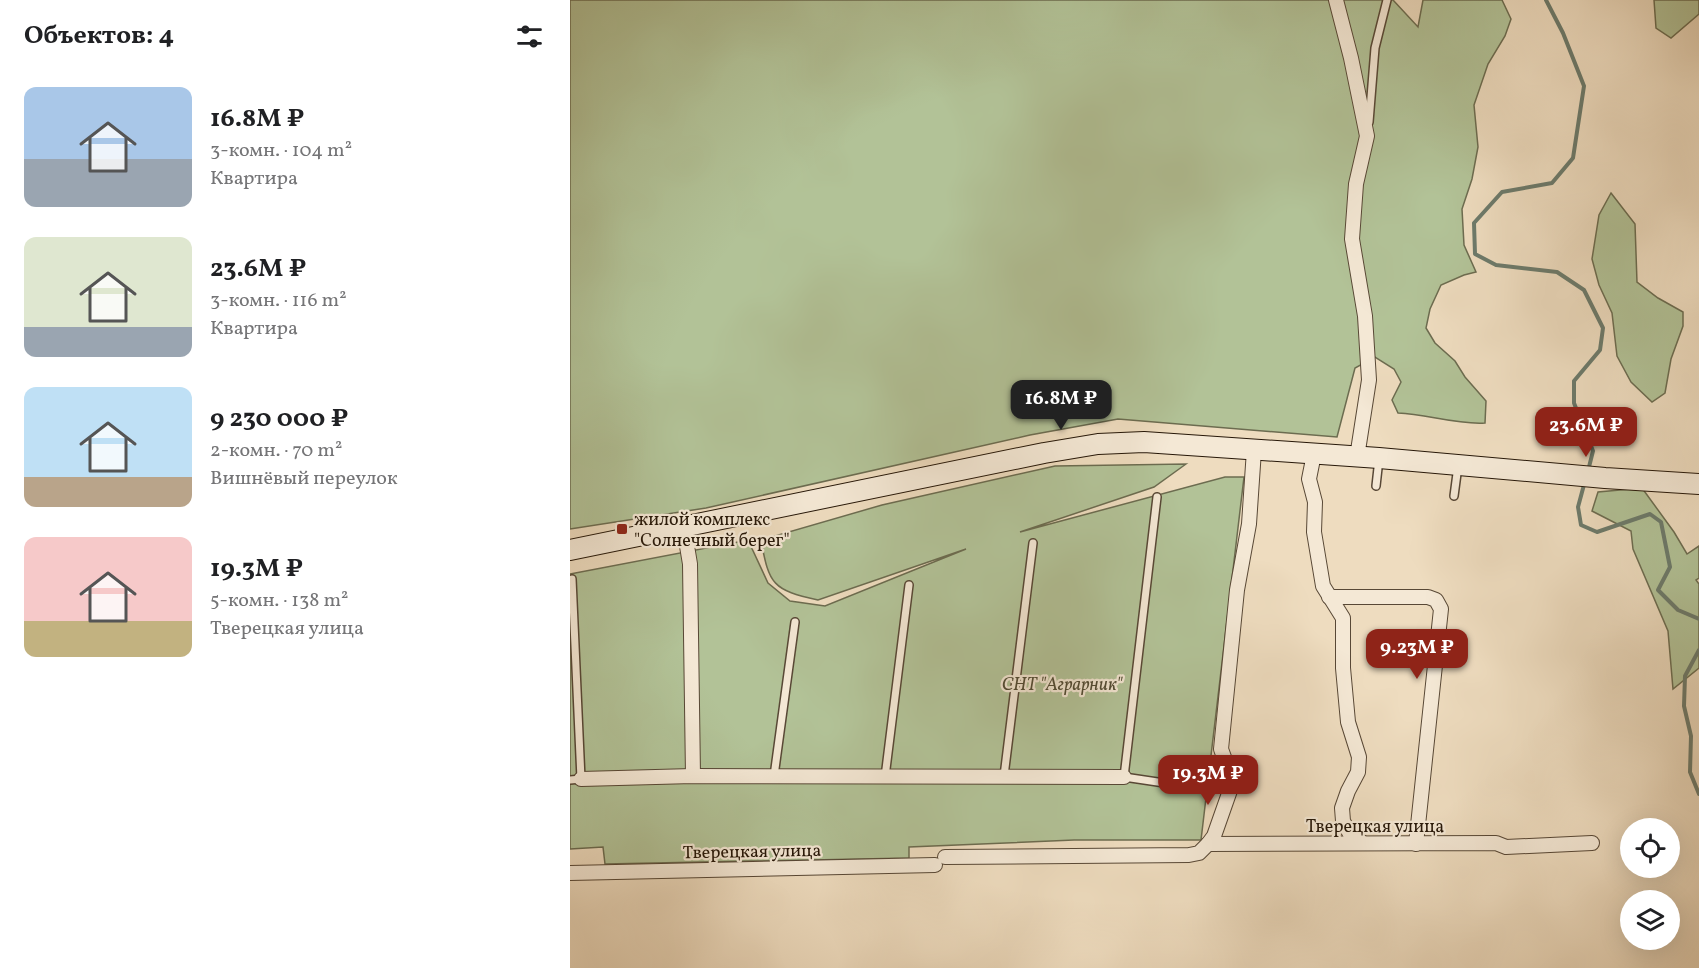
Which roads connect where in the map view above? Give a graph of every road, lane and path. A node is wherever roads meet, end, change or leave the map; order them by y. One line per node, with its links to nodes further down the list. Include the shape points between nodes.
1 (1336, 0): 3 (street)
2 (1387, 0): 3 (lane, via 1375,48)
3 (1367, 136): 6 (street, via 1356,184 1352,239 1365,316 1368,380)
4 (1254, 450): 5 (main road); 13 (main road, via 1132,442 1098,444); 29 (street, via 1249,524 1237,590 1221,749 1233,782)
5 (1314, 454): 6 (main road); 18 (street, via 1309,479 1315,502 1313,522 1323,586)
6 (1357, 457): 7 (main road)
7 (1379, 458): 8 (main road); 10 (lane)
8 (1458, 466): 9 (main road); 11 (lane)
9 (1699, 484)
10 (1376, 486)
11 (1454, 496)
12 (1156, 497): 24 (lane)
13 (684, 528): 15 (main road); 20 (street, via 690,564)
14 (1033, 543): 22 (lane)
15 (570, 550)
16 (572, 579): 25 (lane)
17 (909, 585): 23 (lane)
18 (1329, 597): 27 (street, via 1343,618 1348,722 1359,757 1358,772 1342,808 1343,821 1351,836); 30 (street, via 1428,597 1436,600 1441,609)
19 (795, 622): 21 (lane)
20 (693, 776): 21 (street); 25 (street)
21 (774, 776): 23 (street)
22 (1004, 776): 23 (street); 24 (street)
23 (885, 777)
24 (1124, 777): 26 (lane)
25 (576, 780)
26 (1198, 788)
27 (1363, 843): 29 (street, Тверецкая улица); 30 (street, Тверецкая улица)
28 (1592, 843): 30 (street, Тверецкая улица, via 1506,847 1496,843)
29 (1208, 844): 31 (street, Тверецкая улица, via 1189,855)
30 (1416, 844)
31 (570, 873)

